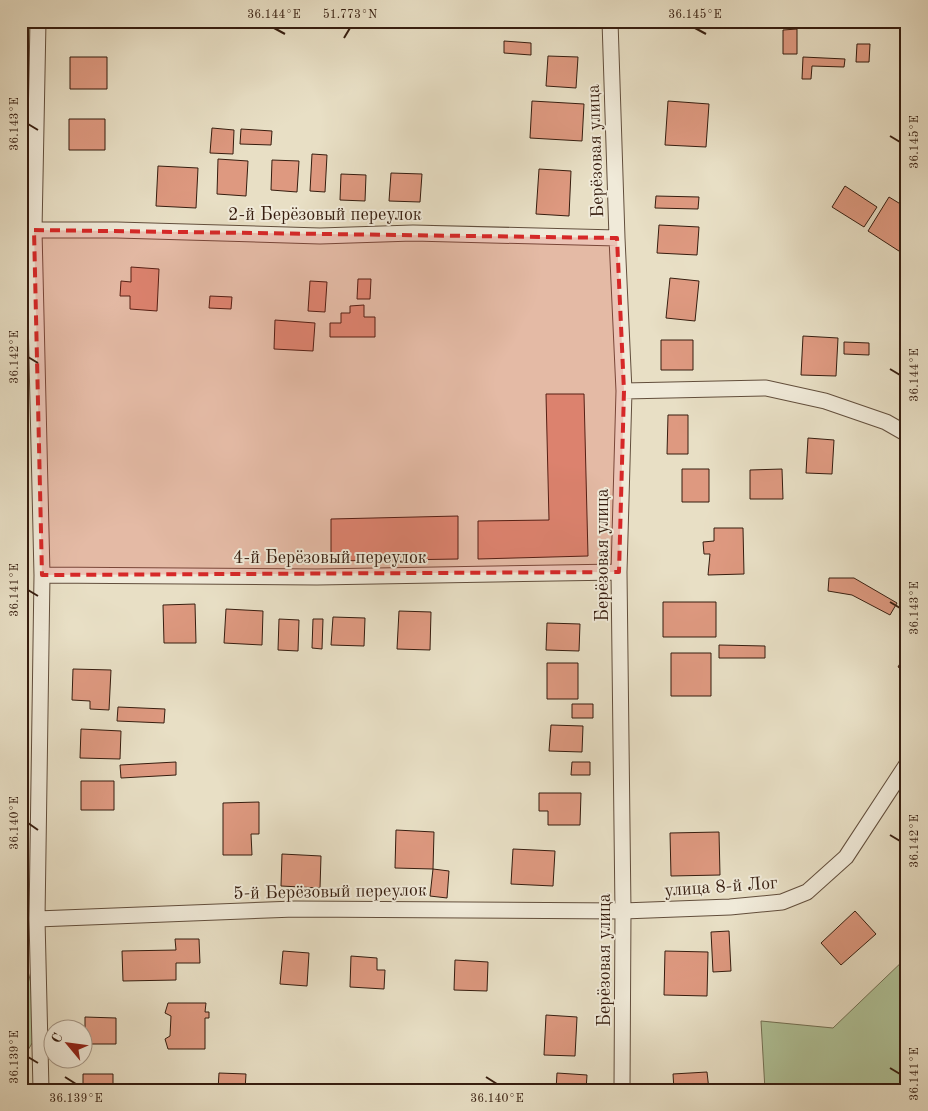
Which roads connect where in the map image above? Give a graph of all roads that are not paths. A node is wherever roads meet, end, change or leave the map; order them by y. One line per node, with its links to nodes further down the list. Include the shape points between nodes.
1 (38, 21): 3 (street)
2 (610, 21): 4 (street, Берёзовая улица)
3 (34, 230): 4 (street, 2-й Берёзовый переулок); 8 (street)
4 (617, 238): 5 (street, Берёзовая улица)
5 (624, 391): 6 (street, via 766,388 825,401 886,422); 7 (street, Берёзовая улица)
6 (907, 434)
7 (619, 572): 8 (street, 4-й Берёзовый переулок, via 317,577); 10 (street, Берёзовая улица)
8 (42, 575): 11 (street)
9 (907, 764): 10 (street, улица 8-й Лог, via 846,857 807,892 782,902 754,905)
10 (623, 911): 11 (street, 5-й Берёзовый переулок, via 295,909); 13 (street, Берёзовая улица)
11 (37, 919): 12 (street)
12 (40, 1090)
13 (622, 1090)

